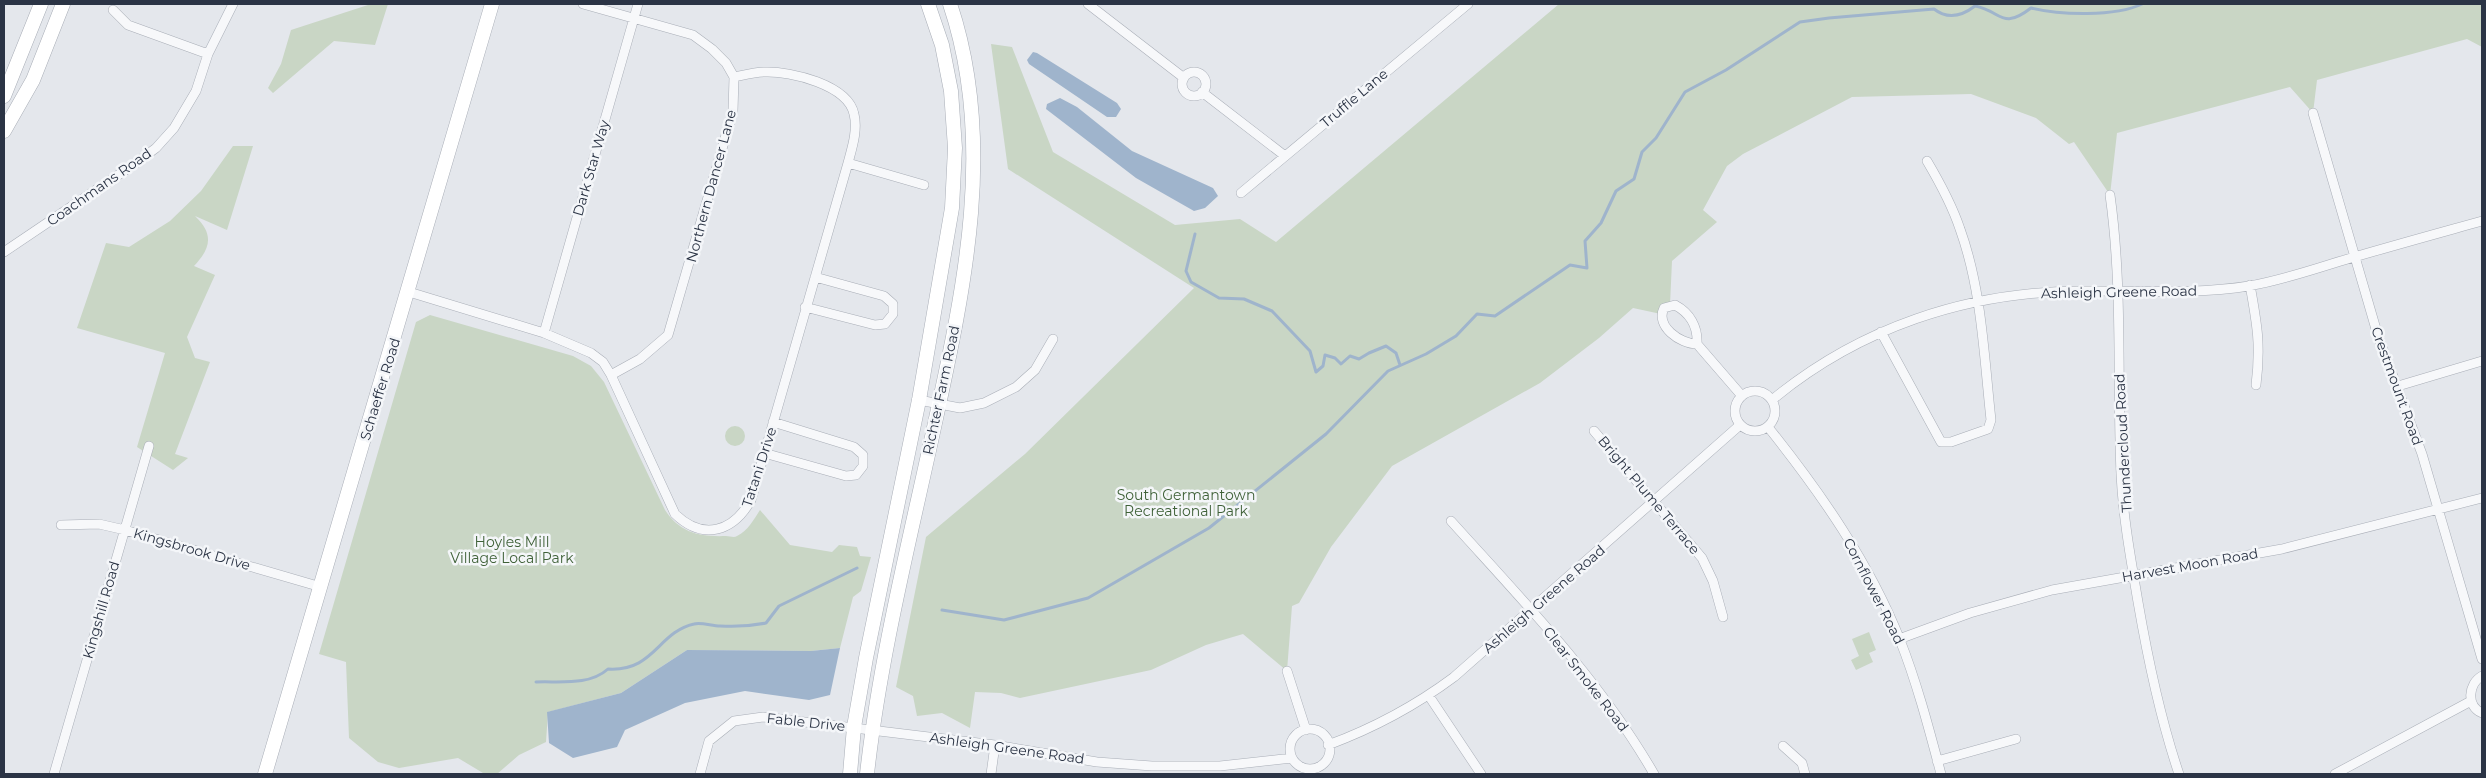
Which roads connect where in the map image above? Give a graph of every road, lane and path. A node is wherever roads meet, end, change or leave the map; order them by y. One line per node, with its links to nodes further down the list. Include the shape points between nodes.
1 (41, 4): 17 (main road)
2 (62, 4): 19 (main road, via 33,80)
3 (233, 4): 13 (street, Coachmans Road)
4 (492, 4): 31 (main road, Schaeffer Road)
5 (583, 4): 12 (street)
6 (638, 4): 12 (street, Dark Star Way)
7 (928, 4): 44 (main road, Richter Farm Road, via 942,45 951,91 955,148 952,208)
8 (950, 4): 46 (main road, Richter Farm Road, via 960,34 974,116 973,205)
9 (1088, 4): 15 (street)
10 (1468, 4): 20 (street, Truffle Lane)
11 (113, 10): 13 (street, via 128,25)
12 (634, 19): 14 (street, via 693,35 726,63); 36 (street, Dark Star Way)
13 (208, 54): 27 (street, Coachmans Road, via 196,91 174,128 156,148)
14 (734, 76): 22 (street, Tatani Drive, via 765,72 787,74 835,89 848,99 856,126); 40 (street, Northern Dancer Lane, via 733,111 668,336 640,359)
15 (1184, 78): 16 (street, via 1182,86 1188,94 1197,96); 16 (street, via 1193,72 1202,75 1206,82)
16 (1202, 92): 20 (street)
17 (4, 96)
18 (2313, 113): 28 (street, Crestmount Road)
19 (4, 131)
20 (1285, 156): 24 (street, Truffle Lane)
21 (1927, 161): 33 (street, via 1961,230)
22 (848, 164): 23 (street); 29 (street, Tatani Drive)
23 (924, 185)
24 (1241, 193)
25 (2110, 195): 32 (street, Thundercloud Road)
26 (2482, 221): 28 (street, Ashleigh Greene Road)
27 (4, 252)
28 (2354, 257): 30 (street, Ashleigh Greene Road); 42 (street, Crestmount Road, via 2378,336)
29 (815, 277): 34 (street, Tatani Drive); 34 (street, via 884,296 893,304 893,314 885,324 875,325)
30 (2250, 285): 32 (street, Ashleigh Greene Road, via 2167,293); 41 (street, via 2259,346)
31 (409, 292): 36 (street, Tatani Drive); 60 (main road, Schaeffer Road)
32 (2119, 292): 33 (street, Ashleigh Greene Road, via 2034,294); 59 (street, Thundercloud Road, via 2121,476)
33 (1978, 302): 35 (street, Ashleigh Greene Road, via 1923,316); 35 (street, via 1990,426 1983,432 1959,440 1946,443 1938,438)
34 (805, 307): 47 (street, Tatani Drive)
35 (1881, 332): 45 (street, Ashleigh Greene Road, via 1829,358)
36 (544, 333): 40 (street, Tatani Drive, via 591,353 603,362)
37 (1053, 339): 46 (street, via 1034,370 1016,387 984,403 960,408)
38 (1697, 344): 38 (street, via 1698,333 1682,309 1675,305 1664,308 1662,320 1677,340); 43 (street)
39 (2482, 361): 42 (street)
40 (611, 375): 52 (street, Tatani Drive, via 670,506 690,525 711,529 736,522 751,500)
41 (2256, 385)
42 (2398, 386): 55 (street, Crestmount Road)
43 (1742, 396): 45 (street, via 1748,392 1762,392); 48 (street, via 1735,413)
44 (919, 400): 46 (street); 70 (main road, Richter Farm Road)
45 (1772, 400): 49 (street, via 1774,417)
46 (939, 405): 71 (main road, Richter Farm Road)
47 (773, 422): 52 (street, Tatani Drive); 52 (street, via 854,447 863,456 863,466 856,475 846,476)
48 (1740, 425): 49 (street, via 1750,431); 54 (street, Ashleigh Greene Road)
49 (1768, 427): 63 (street, Cornflower Road, via 1842,528 1871,579)
50 (1594, 431): 54 (street, Bright Plume Terrace)
51 (149, 446): 58 (street, Kingshill Road)
52 (764, 453)
53 (2482, 498): 55 (street, Harvest Moon Road)
54 (1654, 502): 61 (street, Ashleigh Greene Road); 62 (street, Bright Plume Terrace, via 1702,558)
55 (2439, 510): 59 (street, Harvest Moon Road, via 2282,549); 64 (street, Crestmount Road)
56 (1451, 521): 61 (street, Clear Smoke Road)
57 (61, 525): 58 (street, Kingsbrook Drive, via 99,524)
58 (125, 530): 60 (street, Kingsbrook Drive); 80 (street, Kingshill Road)
59 (2133, 574): 63 (street, Harvest Moon Road, via 2052,590 1970,613); 90 (street, Thundercloud Road, via 2147,657 2165,734)
60 (321, 587): 81 (main road, Schaeffer Road)
61 (1532, 611): 67 (street, Ashleigh Greene Road); 87 (street, Clear Smoke Road, via 1606,700)
62 (1723, 617)
63 (1899, 639): 78 (street, Cornflower Road)
64 (2482, 659)
65 (1287, 671): 72 (street)
66 (2482, 676): 68 (street, via 2471,689)
67 (1429, 696): 75 (street, Ashleigh Greene Road, via 1364,732); 86 (street)
68 (2471, 701): 69 (street); 91 (street)
69 (2482, 713)
70 (854, 727): 71 (street, Fable Drive); 82 (street, Fable Drive, via 763,717 734,721 710,741); 83 (main road, Richter Farm Road)
71 (872, 730): 74 (street, Ashleigh Greene Road); 84 (main road, Richter Farm Road)
72 (1306, 730): 75 (street, via 1319,732); 77 (street, via 1291,742)
73 (2016, 739): 78 (street)
74 (995, 745): 77 (street, Ashleigh Greene Road, via 1097,762 1152,766 1220,766); 85 (street)
75 (1328, 745): 79 (street, via 1328,758)
76 (1783, 746): 88 (street, via 1802,763)
77 (1292, 758): 79 (street, via 1298,766)
78 (1937, 761): 89 (street, Cornflower Road)
79 (1320, 771)
80 (54, 774)
81 (265, 774)
82 (700, 774)
83 (850, 774)
84 (868, 774)
85 (991, 774)
86 (1481, 774)
87 (1654, 774)
88 (1805, 774)
89 (1941, 774)
90 (2179, 774)
91 (2335, 774)

